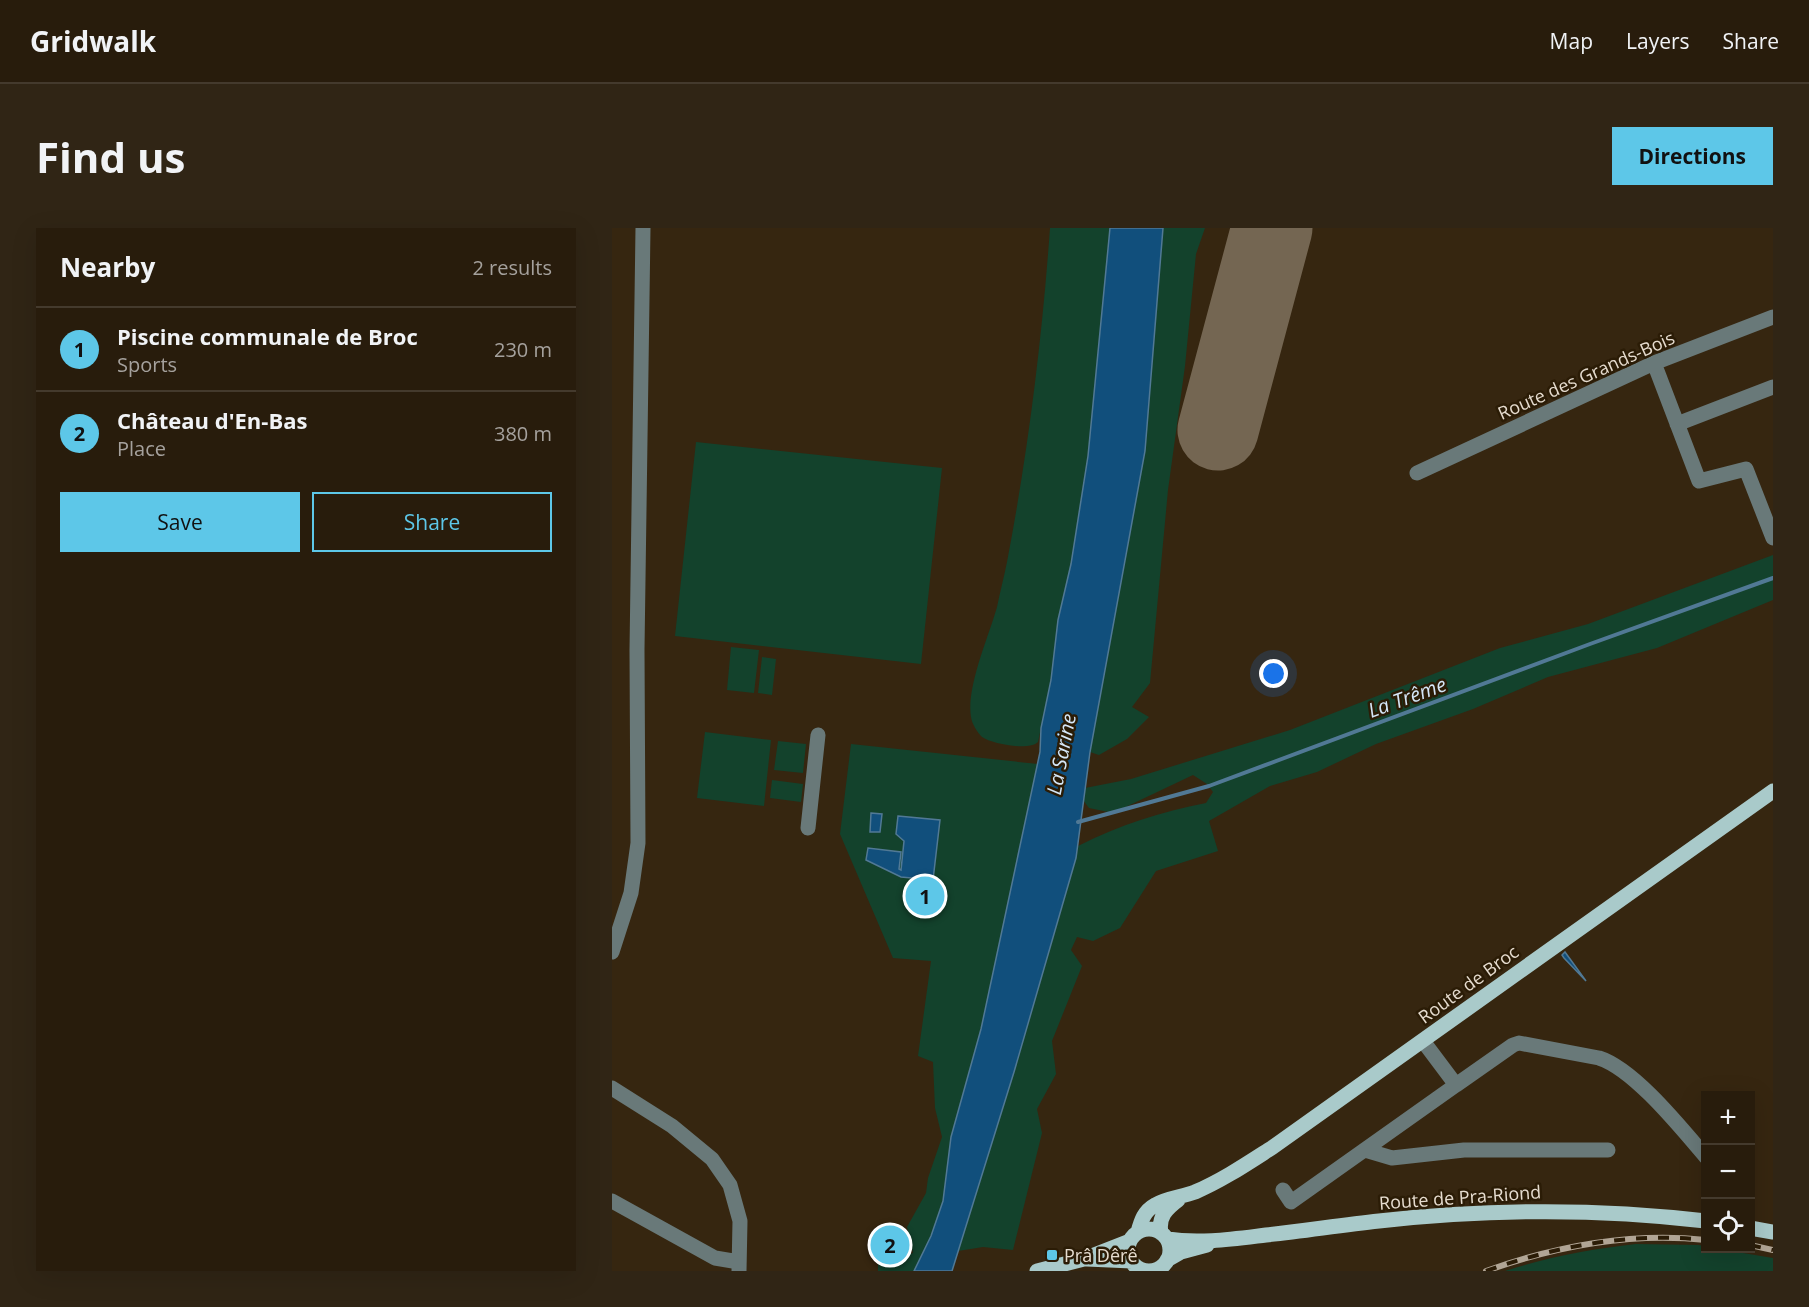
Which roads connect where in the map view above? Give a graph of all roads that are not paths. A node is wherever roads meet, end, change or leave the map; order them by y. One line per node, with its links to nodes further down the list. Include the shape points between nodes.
1 (643, 228): 11 (street, via 637,650 642,842)
2 (1772, 322): 3 (street, Route des Grands-Bois)
3 (1654, 363): 5 (street); 6 (street, Route des Grands-Bois)
4 (1773, 387): 5 (street)
5 (1677, 424): 7 (street, via 1699,481 1746,470)
6 (1417, 473)
7 (1773, 538)
8 (818, 735): 10 (street)
9 (1773, 791): 12 (main road, Route de Broc)
10 (808, 828)
11 (612, 952)
12 (1424, 1041): 13 (street); 19 (main road, Route de Broc, via 1250,1162)
13 (1456, 1085): 15 (street); 17 (street, via 1516,1044 1599,1058 1634,1081)
14 (612, 1088): 30 (street, via 672,1126 712,1159 730,1185 740,1221)
15 (1365, 1150): 16 (street, via 1392,1158 1464,1150); 18 (street, via 1291,1202)
16 (1608, 1150)
17 (1701, 1151)
18 (1283, 1190)
19 (1181, 1198): 24 (main road, Route de Broc, via 1163,1214 1160,1226); 25 (main road, Route de Broc, via 1153,1205)
20 (612, 1201): 30 (street, via 715,1258)
21 (1701, 1221): 26 (main road, Route de Pra-Riond, via 1605,1212 1447,1214)
22 (1755, 1229): 23 (main road)
23 (1773, 1232)
24 (1164, 1236): 25 (main road, Route de Pra-Riond, via 1149,1229); 26 (main road, Route de Pra-Riond); 28 (main road, via 1170,1251)
25 (1134, 1237): 27 (main road, Route de Pra-Riond); 29 (main road, via 1128,1250)
26 (1218, 1241): 28 (main road, Route de Pra-Riond)
27 (1084, 1259): 29 (main road, Route de Pra-Riond); 31 (main road, Route de Pra-Riond)
28 (1167, 1260): 29 (main road, Route de Pra-Riond, via 1151,1270 1141,1269)
29 (1132, 1261)
30 (739, 1267)
31 (1037, 1271)

